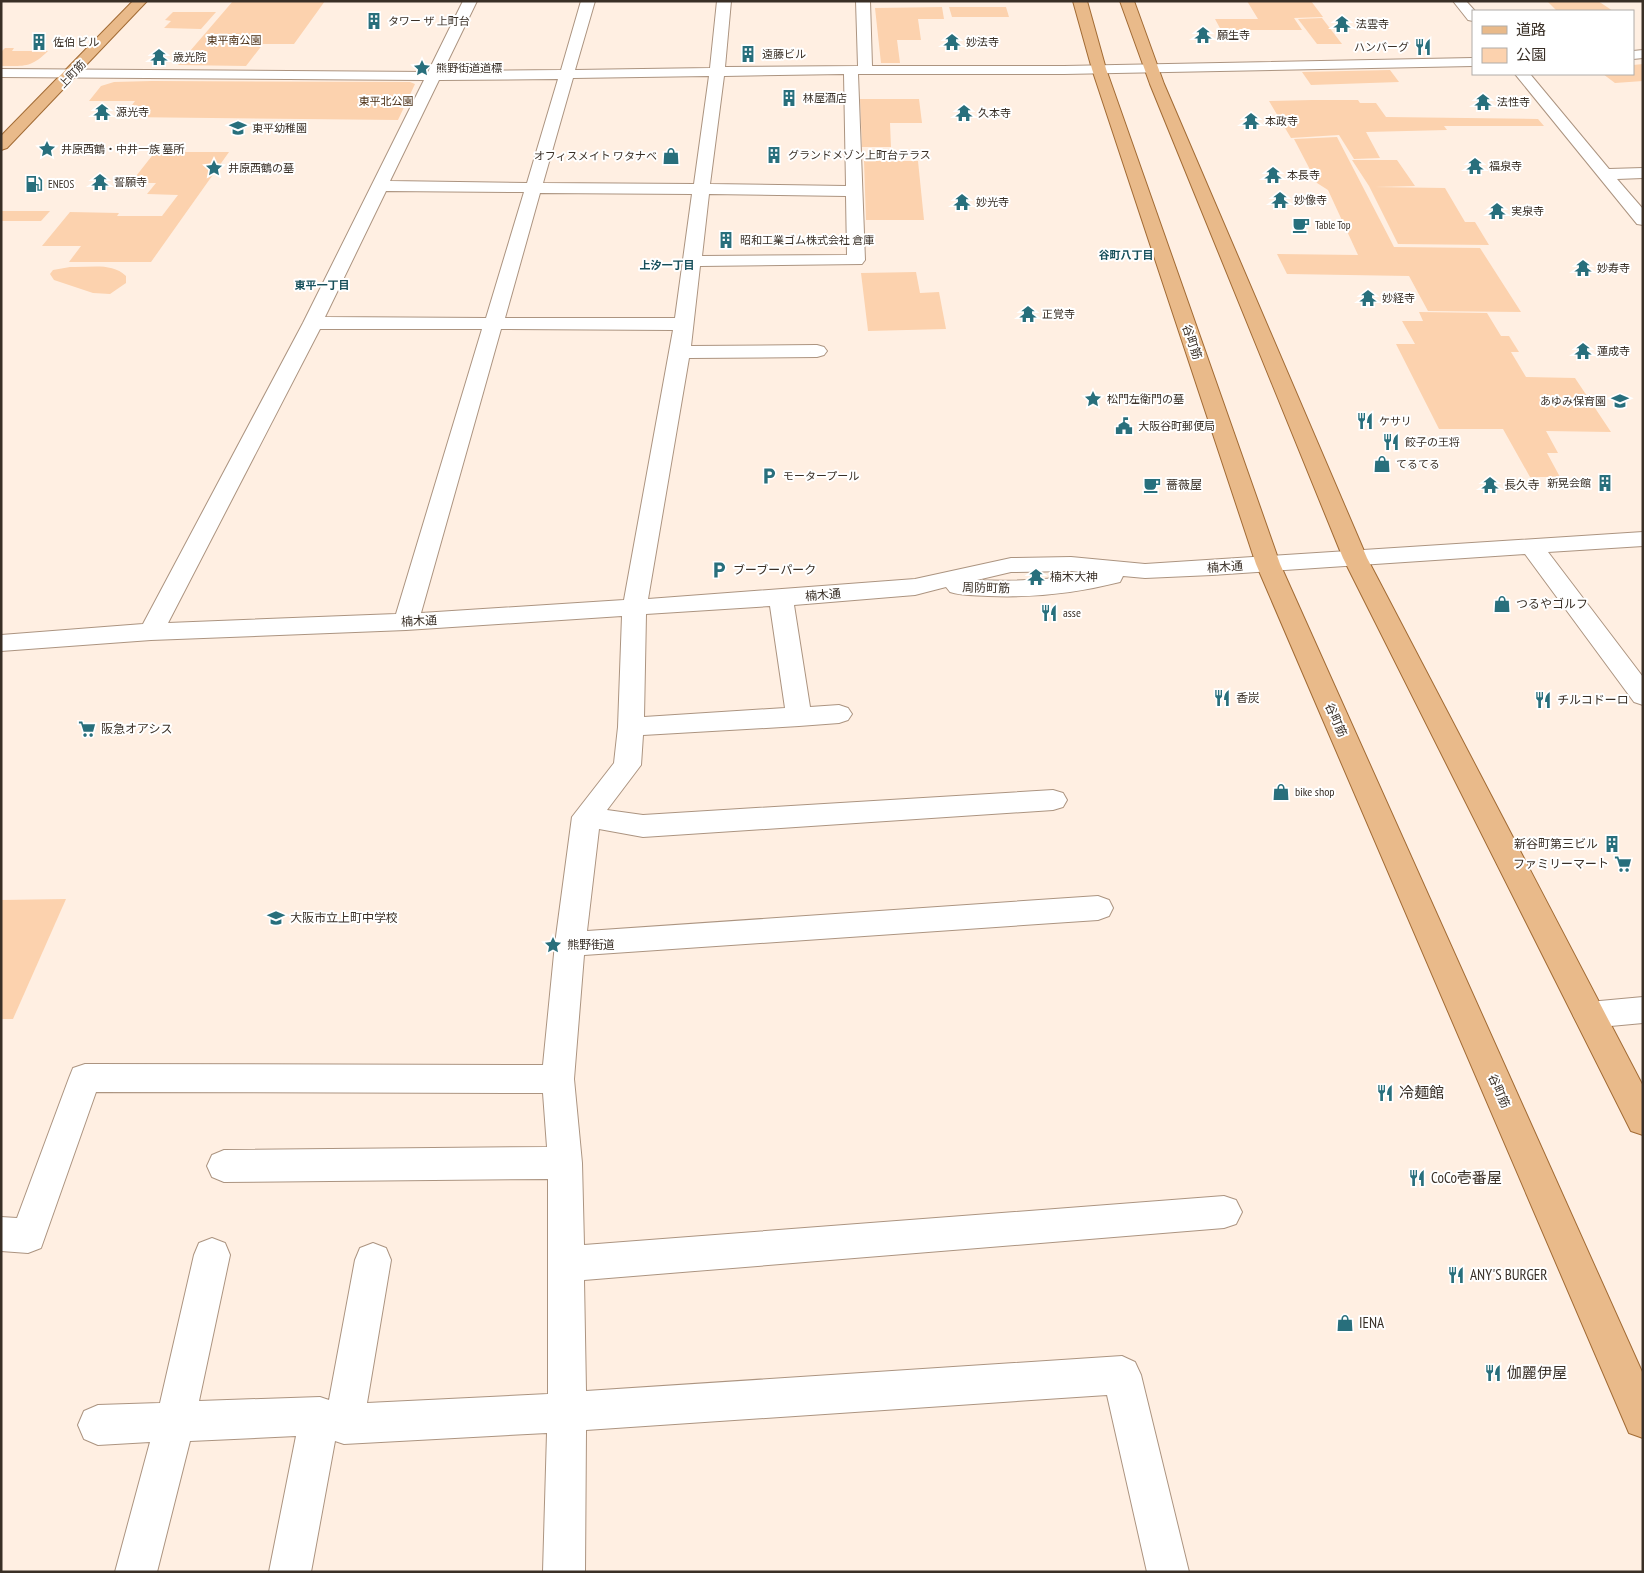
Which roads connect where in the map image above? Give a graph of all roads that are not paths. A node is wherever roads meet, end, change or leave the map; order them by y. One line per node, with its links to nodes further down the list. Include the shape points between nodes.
1 (141, 1): 15 (main road, 上町筋)
2 (470, 1): 19 (street)
3 (588, 1): 16 (street)
4 (724, 1): 14 (street)
5 (863, 1): 13 (street)
6 (1080, 1): 12 (main road, 谷町筋)
7 (1126, 1): 11 (main road)
8 (1459, 1): 9 (street)
9 (1472, 16)
10 (1472, 62): 11 (street)
11 (1150, 67): 12 (street); 36 (main road)
12 (1099, 68): 13 (street); 37 (main road, 谷町筋)
13 (858, 70): 14 (street); 26 (street)
14 (717, 71): 16 (street); 25 (street)
15 (73, 72): 17 (street); 19 (street); 20 (main road, 上町筋)
16 (568, 73): 19 (street); 24 (street)
17 (1, 74)
18 (1523, 75): 22 (street)
19 (433, 76): 23 (street)
20 (1, 145)
21 (1643, 173): 22 (street)
22 (1604, 174): 27 (street)
23 (381, 186): 24 (street); 29 (street)
24 (534, 188): 25 (street); 30 (street)
25 (702, 190): 26 (street); 28 (street)
26 (854, 191): 28 (street, via 856,260)
27 (1643, 220)
28 (692, 261): 31 (street)
29 (314, 323): 30 (street); 43 (street)
30 (494, 324): 31 (street); 42 (street)
31 (684, 324): 33 (street)
32 (817, 351): 33 (street)
33 (680, 352): 41 (street)
34 (1643, 539): 35 (street, 楠木通)
35 (1532, 547): 36 (street, 楠木通); 45 (street)
36 (1356, 558): 37 (street, 楠木通); 54 (main road)
37 (1268, 564): 38 (street, 楠木通); 65 (main road, 谷町筋)
38 (1145, 571): 39 (street, 周防町筋, via 1055,587)
39 (915, 587): 40 (street, 楠木通)
40 (781, 598): 41 (street, 楠木通); 47 (street)
41 (634, 609): 42 (street, 楠木通); 48 (street)
42 (406, 622): 43 (street, 楠木通)
43 (151, 632): 44 (street, 楠木通)
44 (1, 643)
45 (1643, 696)
46 (839, 714): 47 (street)
47 (799, 717): 48 (street)
48 (631, 727): 50 (street, via 627,765)
49 (1053, 800): 50 (street, via 642,826)
50 (586, 818): 52 (street)
51 (1098, 908): 52 (street)
52 (570, 944): 55 (street)
53 (1643, 1010): 54 (street)
54 (1589, 1016): 56 (main road)
55 (558, 1079): 57 (street); 60 (street, via 85,1078 28,1236)
56 (1643, 1120)
57 (565, 1163): 58 (street); 63 (street)
58 (224, 1166)
59 (1224, 1212): 63 (street)
60 (1, 1234)
61 (212, 1256): 67 (street)
62 (374, 1260): 66 (street)
63 (566, 1264): 64 (street)
64 (567, 1412): 66 (street); 71 (street); 72 (street, via 1122,1375)
65 (1643, 1419)
66 (332, 1420): 67 (street); 70 (street)
67 (175, 1422): 68 (street); 69 (street)
68 (98, 1425)
69 (136, 1572)
70 (290, 1572)
71 (564, 1572)
72 (1168, 1572)

